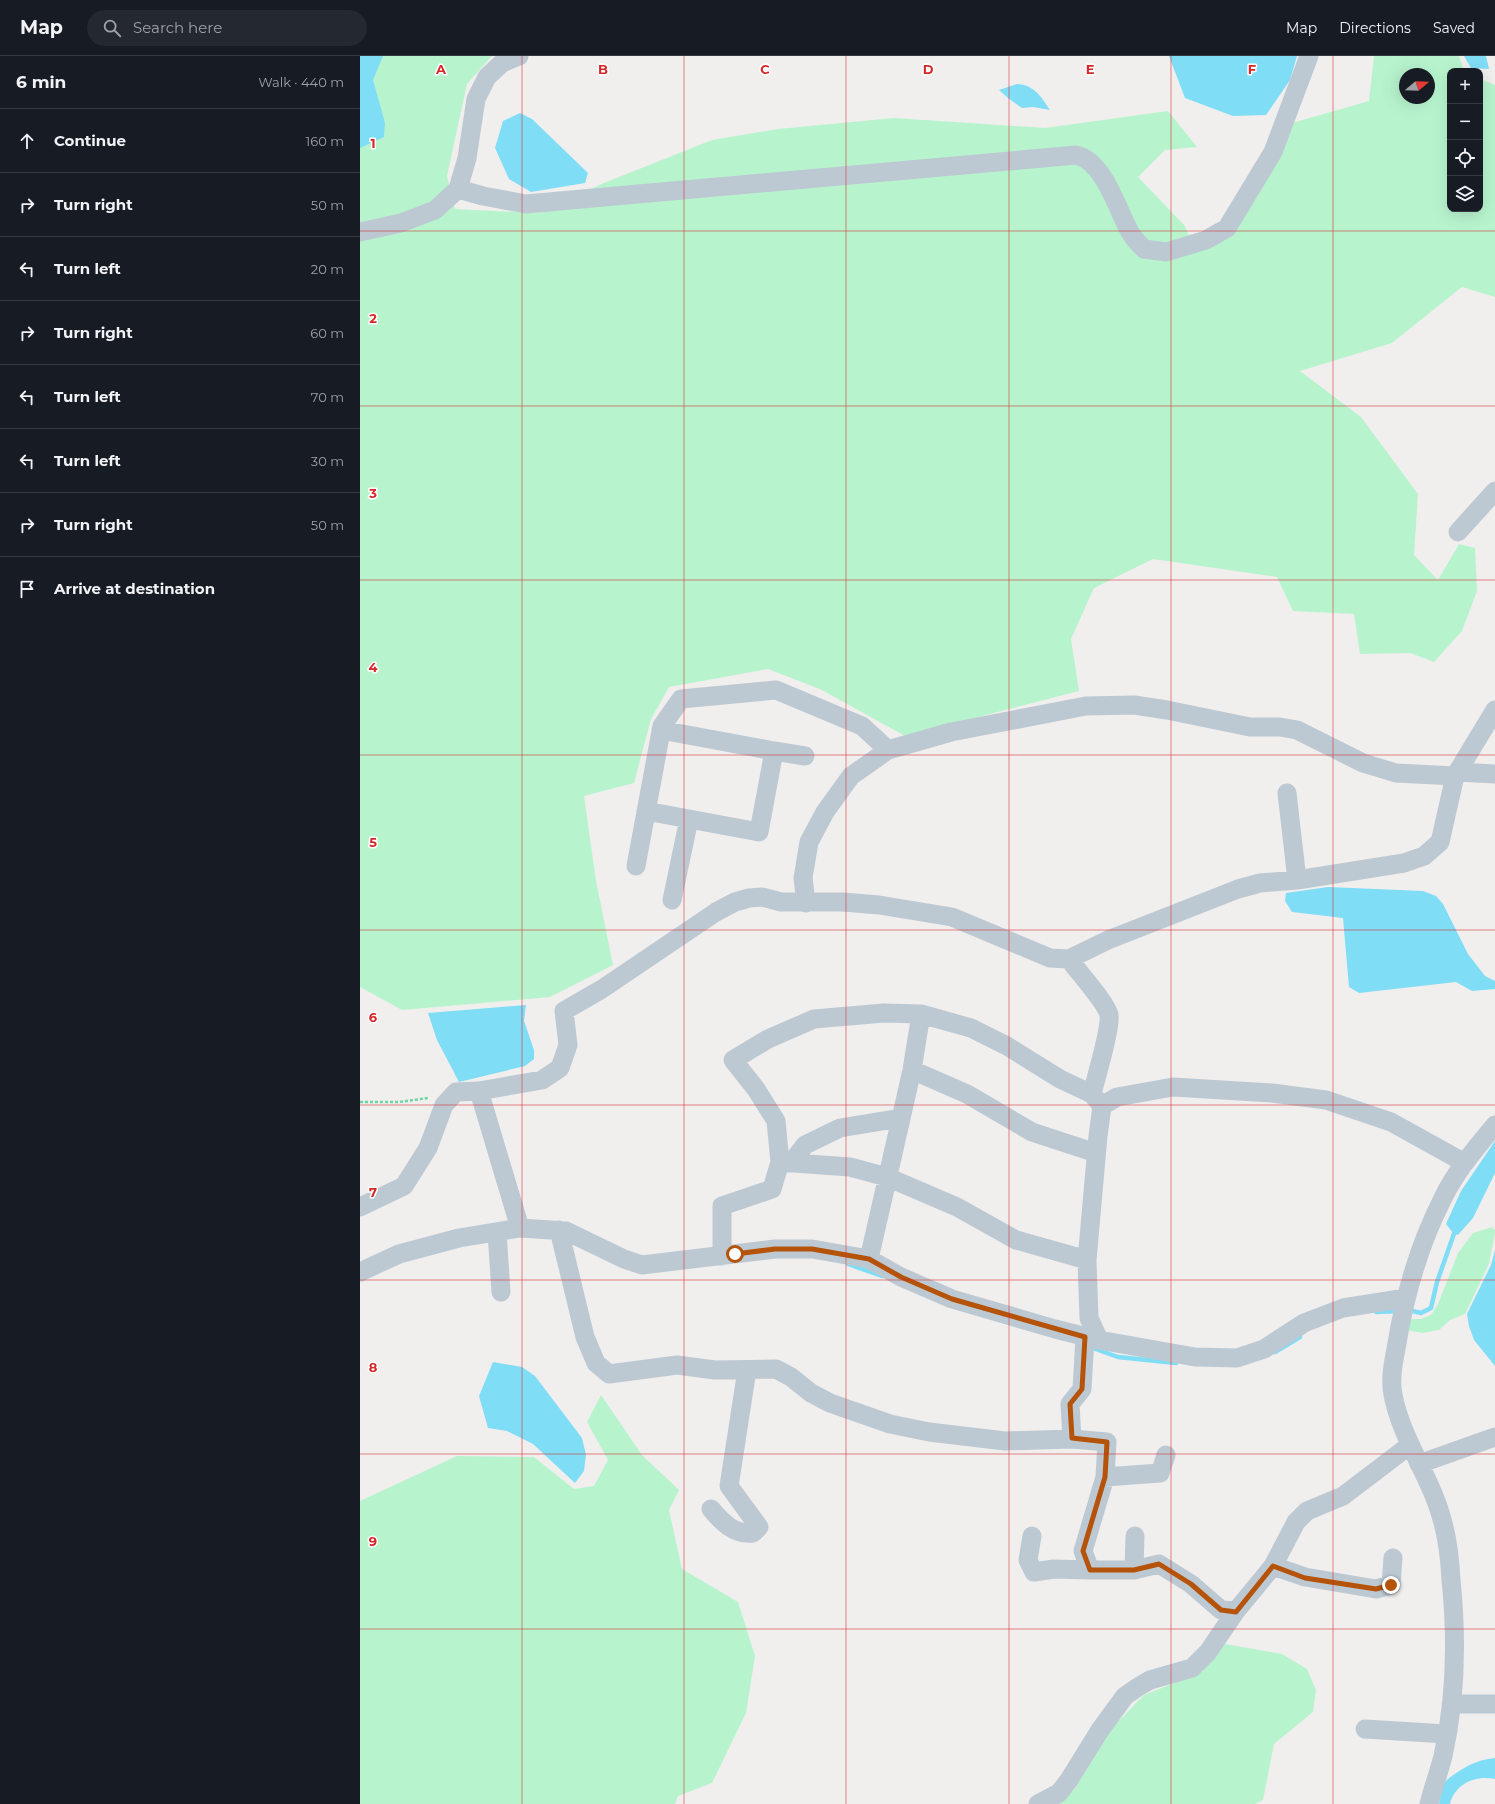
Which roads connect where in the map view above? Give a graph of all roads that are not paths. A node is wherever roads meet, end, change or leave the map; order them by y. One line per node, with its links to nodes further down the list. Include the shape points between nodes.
1 (519, 56): 3 (street, via 502,63 487,77 476,99 467,158)
2 (1309, 56): 3 (street, via 1273,152 1227,228 1206,240 1166,252 1144,249 1130,234 1098,168 1083,156 1076,155 526,204)
3 (458, 189): 4 (street, via 435,210 401,224)
4 (360, 232)
5 (1495, 490): 6 (street)
6 (1458, 532)
7 (1495, 710): 12 (street)
8 (661, 730): 9 (street, via 681,699 776,690 862,726); 10 (street); 15 (street)
9 (888, 750): 12 (street, via 951,732 1086,706 1134,706 1250,727 1297,730 1363,763 1396,773); 20 (street, via 851,776 812,836 803,878)
10 (774, 751): 11 (street); 16 (street, via 759,832)
11 (806, 756)
12 (1457, 774): 13 (street); 18 (street, via 1440,842 1424,856 1404,863)
13 (1495, 774)
14 (1287, 793): 18 (street)
15 (646, 812): 16 (street); 17 (street)
16 (689, 819): 19 (street)
17 (636, 866)
18 (1297, 880): 21 (street, via 1260,883 1238,889 1108,940)
19 (672, 900)
20 (806, 903): 21 (street, via 843,902 879,905 952,917 1050,958); 24 (street, via 781,902 762,897 749,898 716,912 602,989 564,1011 568,1045 560,1068 542,1080)
21 (1069, 959): 25 (street, via 1109,1014)
22 (921, 1014): 23 (street); 25 (street, via 971,1028 1007,1046); 29 (street, via 884,1013 814,1019 768,1039 733,1060 756,1089 776,1121)
23 (912, 1070): 26 (street); 28 (street, via 967,1094 1032,1132)
24 (479, 1092): 32 (street, via 456,1092 444,1104 428,1148 404,1186); 33 (street)
25 (1097, 1100): 28 (street); 30 (street, via 1172,1087 1326,1100 1391,1122)
26 (901, 1118): 29 (street, via 840,1128 805,1145); 31 (street)
27 (1495, 1125): 30 (street)
28 (1096, 1153): 38 (street)
29 (785, 1162): 31 (street, via 850,1168); 36 (street, via 772,1189 722,1206)
30 (1465, 1163): 41 (street, via 1443,1197 1431,1224)
31 (887, 1177): 37 (street); 38 (street, via 957,1207 1016,1240)
32 (360, 1207)
33 (520, 1228): 34 (street); 35 (street)
34 (559, 1230): 36 (street, via 566,1231 624,1260 642,1265); 43 (street, via 585,1337 596,1363 609,1374 677,1364 714,1370)
35 (497, 1232): 39 (street, via 459,1238 399,1254); 40 (street)
36 (722, 1256): 37 (street, via 775,1249 812,1249)
37 (869, 1259): 42 (street, via 901,1277 952,1299)
38 (1087, 1260): 42 (street)
39 (360, 1272)
40 (502, 1292)
41 (1406, 1298): 42 (street, via 1343,1308 1304,1323 1264,1350 1237,1358 1195,1357); 46 (street, via 1392,1377 1392,1395)
42 (1092, 1338): 45 (street, via 1082,1389 1070,1404)
43 (747, 1370): 45 (street, via 776,1369 830,1403 890,1424 1005,1441); 50 (street, via 729,1486 759,1527 753,1533 743,1534 722,1522)
44 (1495, 1437): 48 (street)
45 (1072, 1438): 49 (street, via 1107,1442)
46 (1410, 1446): 48 (street); 54 (street, via 1343,1496 1307,1511 1296,1522)
47 (1166, 1455): 49 (street, via 1160,1473)
48 (1420, 1464): 58 (street, via 1443,1522 1449,1555 1454,1605)
49 (1105, 1477): 55 (street, via 1083,1551)
50 (710, 1509)
51 (1032, 1536): 55 (street, via 1028,1560 1034,1572 1054,1569)
52 (1135, 1536): 56 (street)
53 (1394, 1558): 54 (street, via 1391,1585 1376,1589 1305,1578)
54 (1273, 1566): 57 (street)
55 (1090, 1570): 56 (street)
56 (1134, 1570): 57 (street, via 1159,1564 1191,1584 1221,1610)
57 (1236, 1612): 62 (street, via 1208,1652 1192,1668 1150,1680 1125,1696 1069,1780 1058,1793)
58 (1451, 1704): 59 (street); 61 (street)
59 (1495, 1704)
60 (1365, 1730): 61 (street)
61 (1446, 1734): 63 (street, via 1443,1755)
62 (1038, 1804)
63 (1429, 1804)

